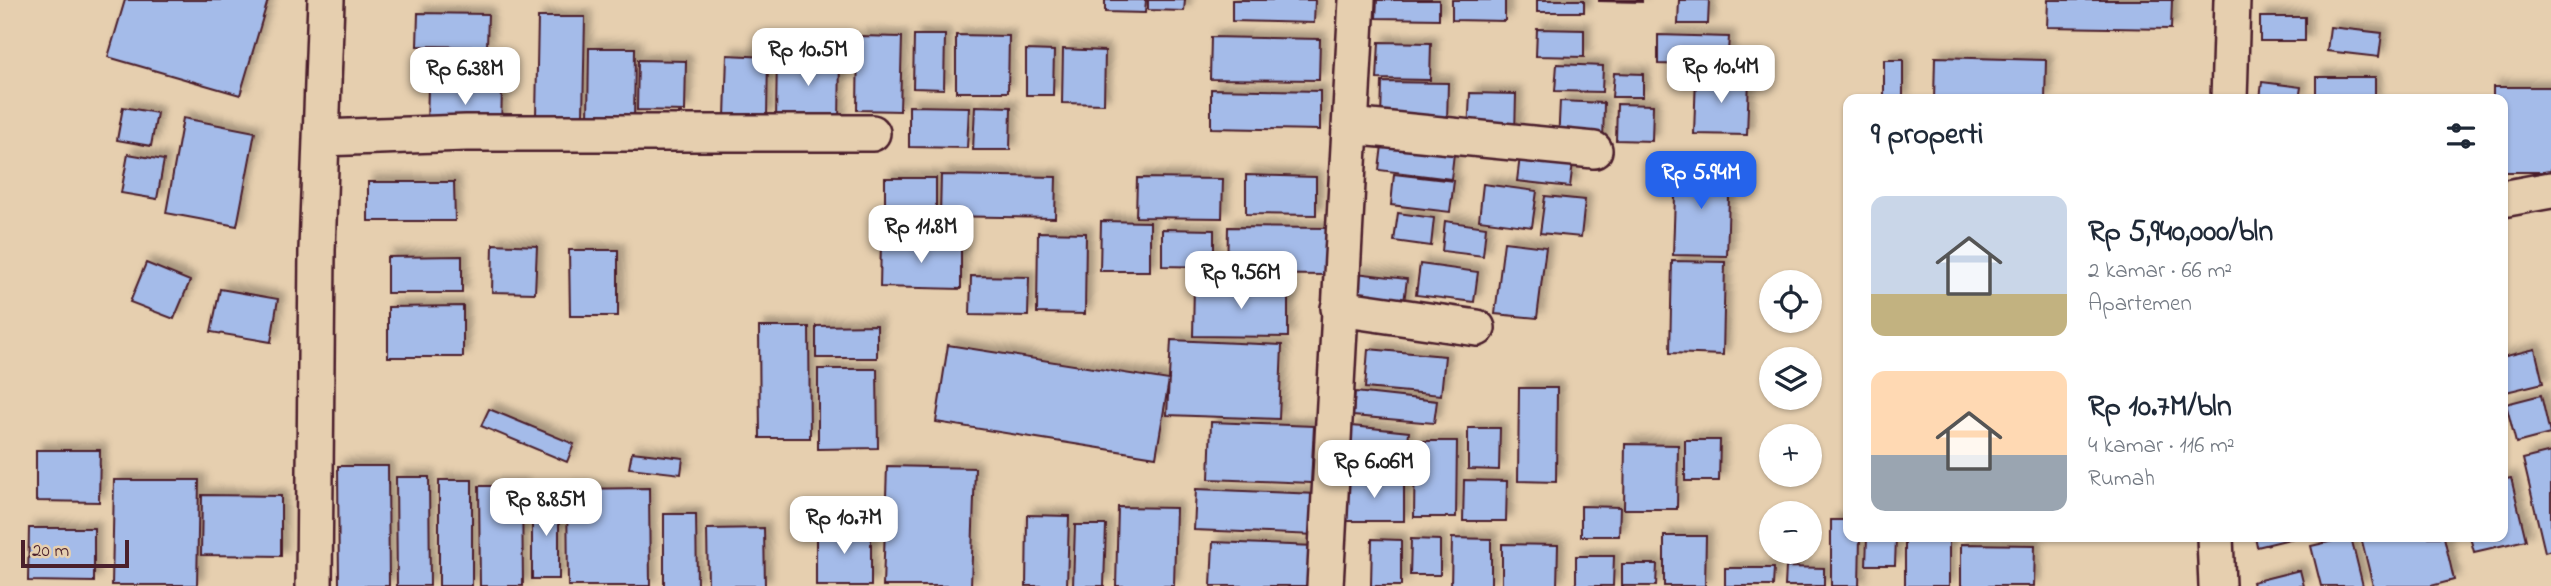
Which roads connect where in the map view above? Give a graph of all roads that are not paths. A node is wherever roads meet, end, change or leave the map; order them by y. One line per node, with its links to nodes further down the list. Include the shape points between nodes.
1 (326, 0): 7 (street)
2 (1357, 0): 5 (street)
3 (2232, 0): 4 (street)
4 (2229, 94)
5 (1350, 126): 8 (street); 11 (street)
6 (872, 133): 7 (street, via 467,133)
7 (321, 138): 14 (street)
8 (1594, 150)
9 (2551, 190): 10 (street)
10 (2508, 198)
11 (1339, 308): 12 (street); 15 (street)
12 (1478, 328)
13 (2215, 542): 16 (street)
14 (314, 586)
15 (1325, 586)
16 (2217, 586)

